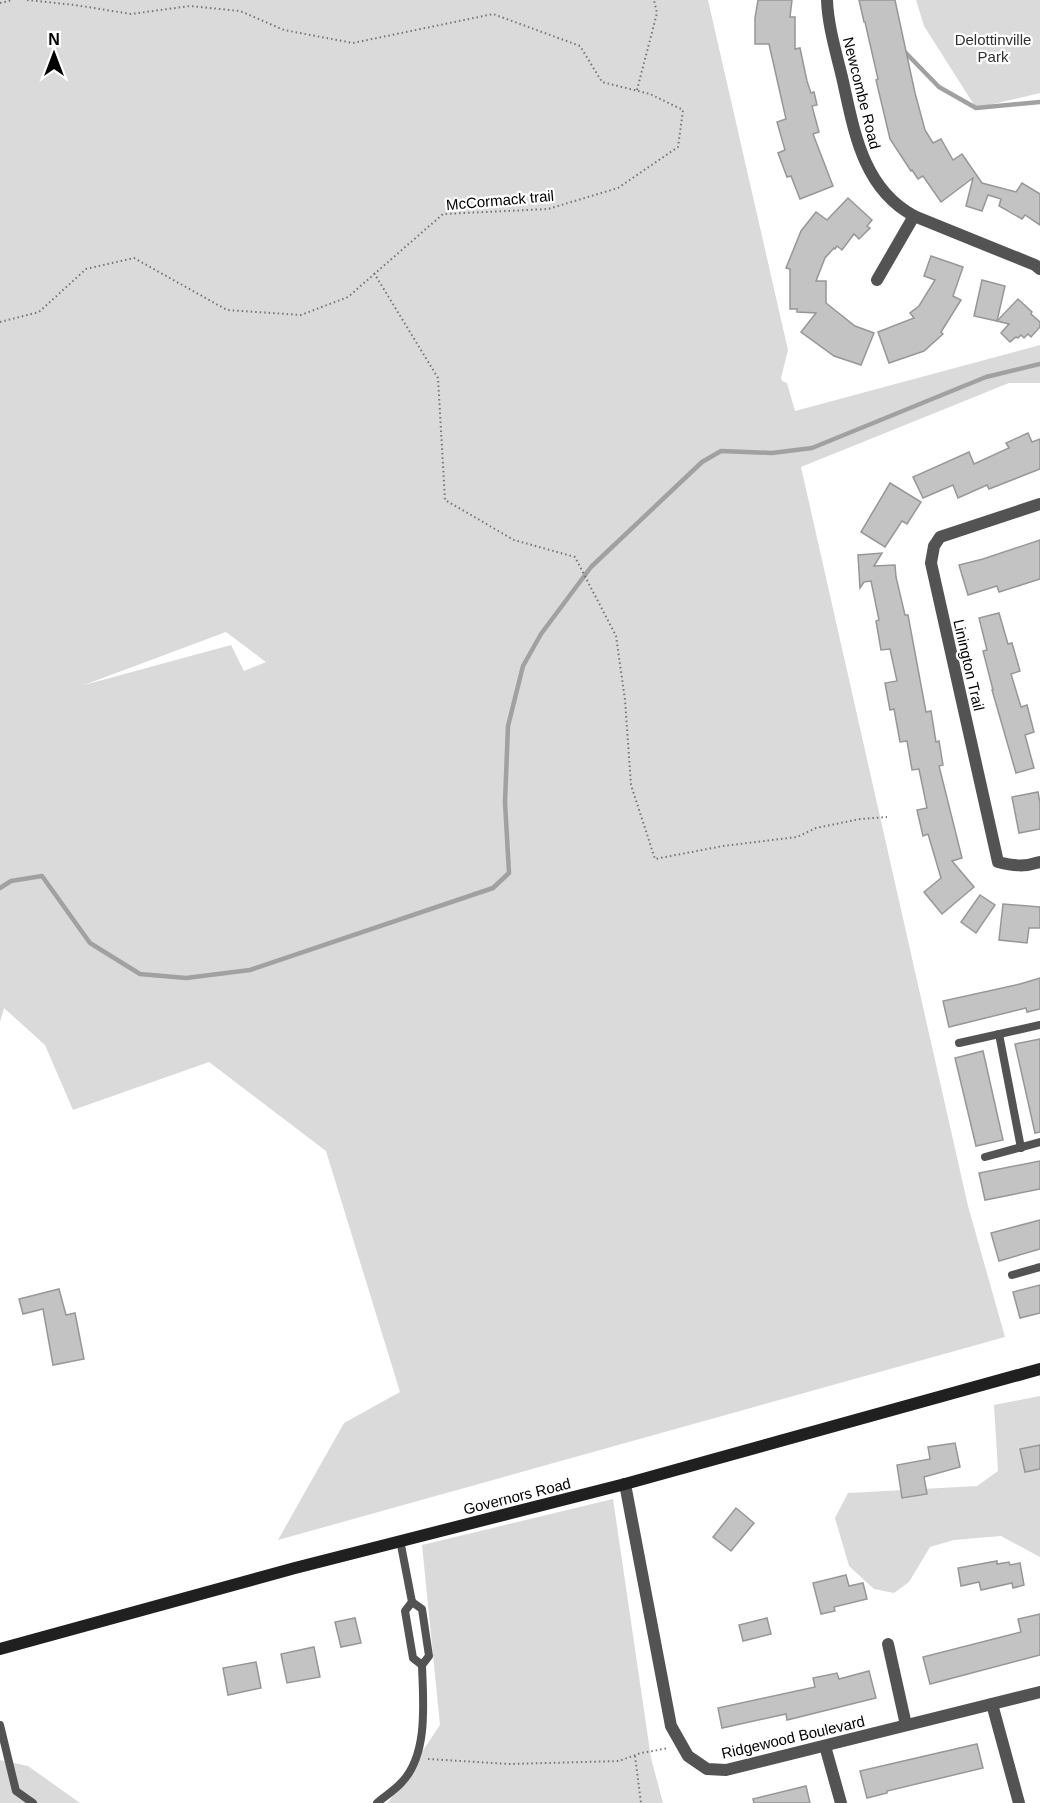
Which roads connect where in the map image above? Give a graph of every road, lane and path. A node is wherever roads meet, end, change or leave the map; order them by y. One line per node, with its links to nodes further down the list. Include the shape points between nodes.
1 (13, 0): 5 (path)
2 (27, 0): 6 (path, McCormack trail, via 131,14 190,6 240,11 284,30 353,43 493,14 580,46 602,82)
3 (654, 0): 6 (path, via 657,14)
4 (827, 0): 7 (street, Newcombe Road, via 856,141 864,161 884,192)
5 (0, 3)
6 (637, 90): 9 (path, McCormack trail, via 683,110 678,147 618,188 548,209 443,214)
7 (914, 216): 8 (street, Newcombe Road); 10 (street)
8 (1040, 269)
9 (374, 273): 11 (path, McCormack trail, via 348,297 302,315 227,310 134,258 86,269 39,312); 13 (path, via 438,378 446,500 514,540 575,557 616,636 631,785 654,859 797,837 816,828)
10 (877, 280)
11 (0, 322)
12 (1040, 504): 14 (street, Linington Trail, via 940,537 931,563 998,862 1027,866)
13 (887, 817)
14 (1040, 862)
15 (1040, 1025): 16 (lane)
16 (999, 1034): 17 (lane); 19 (lane)
17 (959, 1043)
18 (1040, 1142): 19 (lane)
19 (1021, 1148): 20 (lane)
20 (985, 1157)
21 (1040, 1267): 22 (lane)
22 (1012, 1275)
23 (1040, 1369): 24 (main road, Governors Road)
24 (625, 1484): 25 (main road, Governors Road); 34 (street, Ridgewood Boulevard, via 671,1726 688,1756 707,1769 726,1770)
25 (400, 1540): 26 (lane); 28 (main road, Governors Road)
26 (411, 1602): 29 (lane, via 405,1611 413,1658); 29 (lane, via 422,1609 429,1656)
27 (888, 1644): 33 (street)
28 (0, 1649)
29 (422, 1665): 37 (lane, via 424,1718)
30 (1040, 1692): 31 (street, Ridgewood Boulevard)
31 (992, 1704): 33 (street, Ridgewood Boulevard); 42 (street)
32 (0, 1725): 38 (lane, via 16,1791)
33 (906, 1725): 34 (street, Ridgewood Boulevard)
34 (825, 1746): 41 (street)
35 (664, 1749): 36 (path)
36 (635, 1756): 37 (path, via 619,1761 510,1764); 40 (path)
37 (416, 1758): 39 (lane, via 402,1782)
38 (33, 1803)
39 (377, 1803)
40 (641, 1803)
41 (841, 1803)
42 (1019, 1803)

